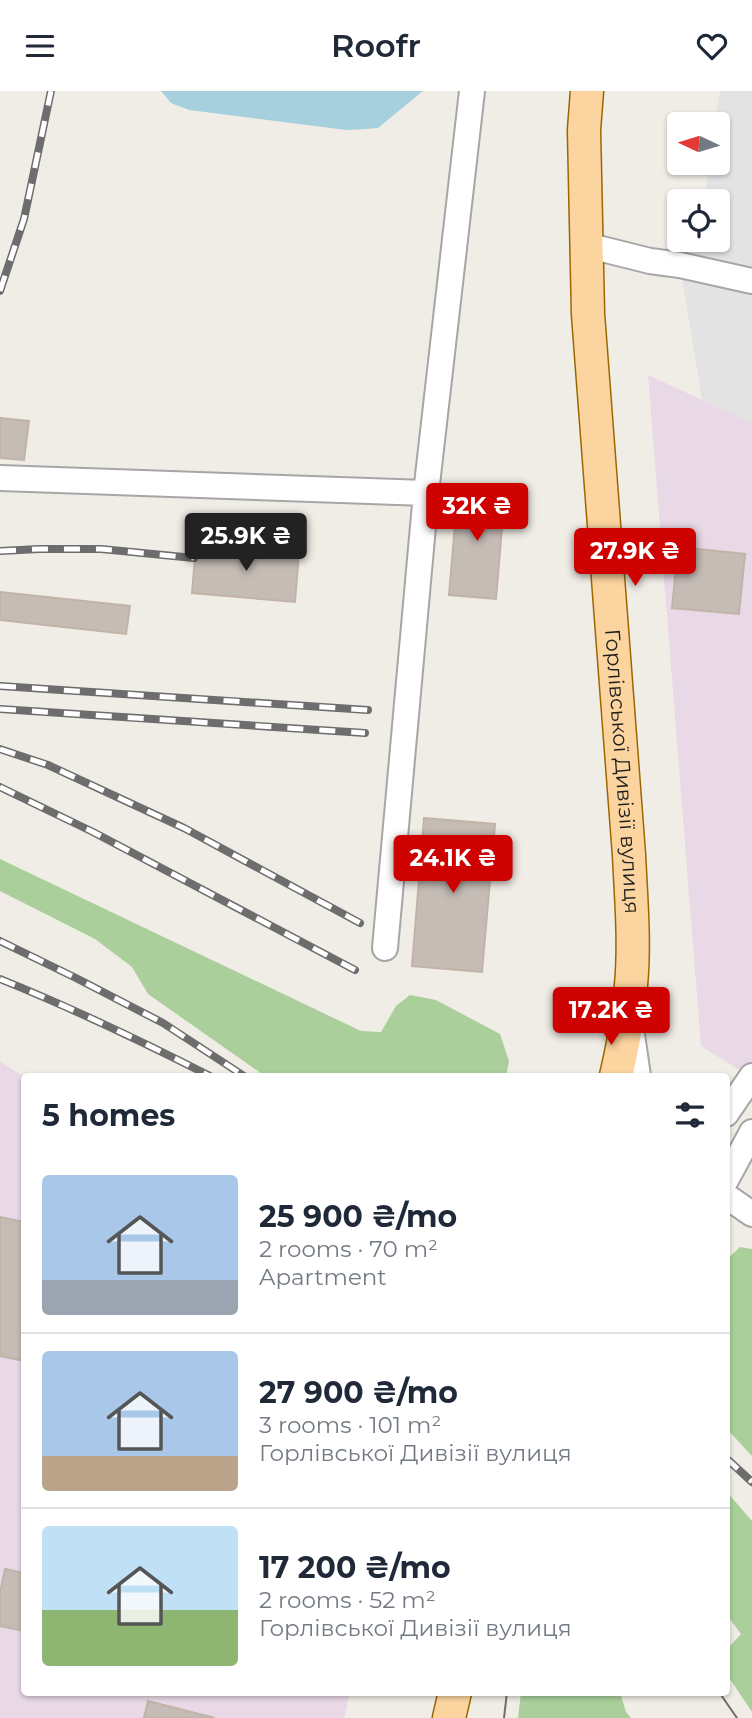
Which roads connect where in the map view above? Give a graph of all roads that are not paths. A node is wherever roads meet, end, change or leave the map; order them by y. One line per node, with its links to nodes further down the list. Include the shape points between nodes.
1 (472, 91): 6 (street)
2 (587, 91): 3 (main road, Горлівської Дивізії вулиця)
3 (586, 245): 4 (street); 8 (main road, Горлівської Дивізії вулиця, via 629,855 633,938)
4 (752, 281)
5 (0, 478): 6 (street)
6 (426, 493): 7 (street)
7 (385, 949)
8 (629, 1010): 9 (main road, Горлівської Дивізії вулиця); 10 (street)
9 (617, 1073)
10 (638, 1073)
11 (752, 1076): 12 (street)
12 (730, 1108)
13 (752, 1132): 14 (street)
14 (730, 1173)
15 (730, 1199): 16 (street)
16 (752, 1214)
17 (730, 1221): 18 (street)
18 (752, 1225)
19 (454, 1696): 20 (main road)
20 (449, 1718)

